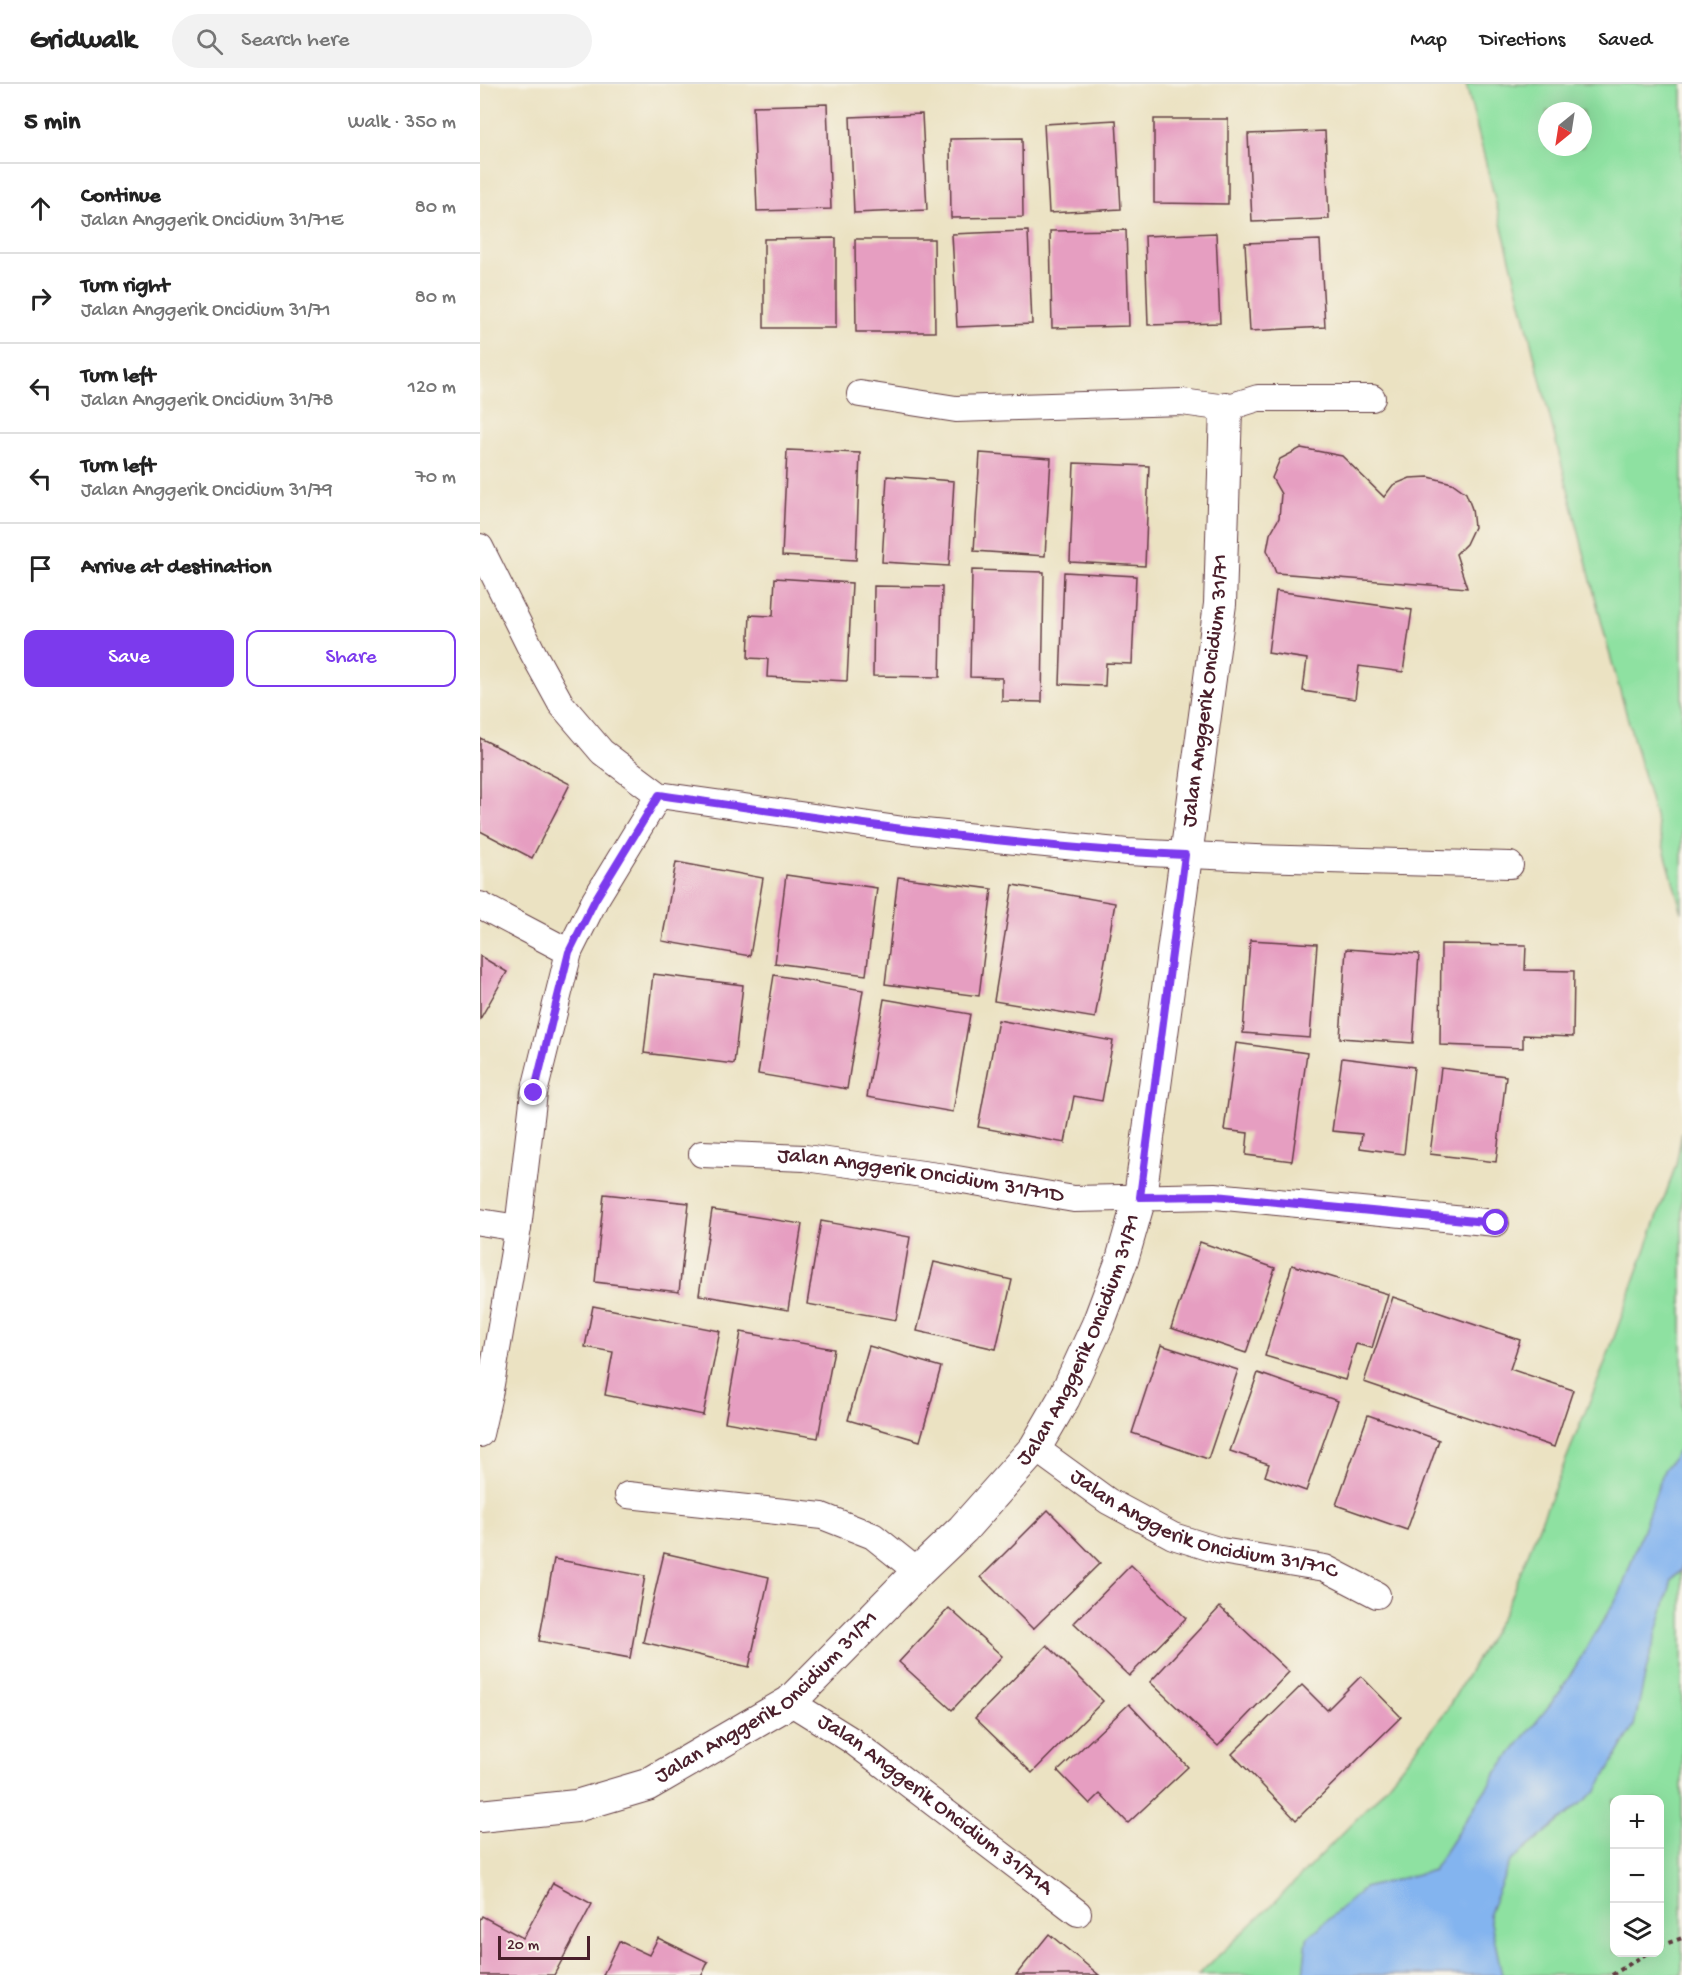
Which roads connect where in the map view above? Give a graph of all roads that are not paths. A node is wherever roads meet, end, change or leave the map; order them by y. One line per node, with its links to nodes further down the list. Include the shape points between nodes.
1 (860, 394): 3 (street, via 956,408 1182,402)
2 (1372, 398): 3 (street, via 1258,398)
3 (1226, 408): 6 (street, Jalan Anggerik Oncidium 31/71, via 1220,604)
4 (480, 548): 5 (street, via 561,704 602,752)
5 (659, 795): 6 (street, via 904,830); 9 (street, via 595,900)
6 (1185, 855): 7 (street); 11 (street, Jalan Anggerik Oncidium 31/71)
7 (1510, 865)
8 (480, 905): 9 (street)
9 (569, 952): 14 (street, via 534,1093)
10 (702, 1154): 11 (street, Jalan Anggerik Oncidium 31/71D, via 805,1158 1074,1199)
11 (1140, 1197): 13 (street, Jalan Anggerik Oncidium 31/71D, via 1215,1196); 16 (street, Jalan Anggerik Oncidium 31/71, via 1098,1324 1064,1398)
12 (480, 1222): 14 (street)
13 (1496, 1223)
14 (519, 1228): 15 (street)
15 (480, 1434)
16 (1035, 1448): 18 (street, Jalan Anggerik Oncidium 31/71, via 963,1529); 19 (street, Jalan Anggerik Oncidium 31/71C, via 1108,1501 1173,1536 1221,1551 1325,1568)
17 (628, 1495): 18 (street, via 822,1516 873,1536)
18 (918, 1572): 20 (street, Jalan Anggerik Oncidium 31/71)
19 (1377, 1595)
20 (790, 1702): 21 (street, Jalan Anggerik Oncidium 31/71, via 647,1785 576,1806); 22 (street, Jalan Anggerik Oncidium 31/71A, via 851,1740)
21 (480, 1816)
22 (1078, 1913)

